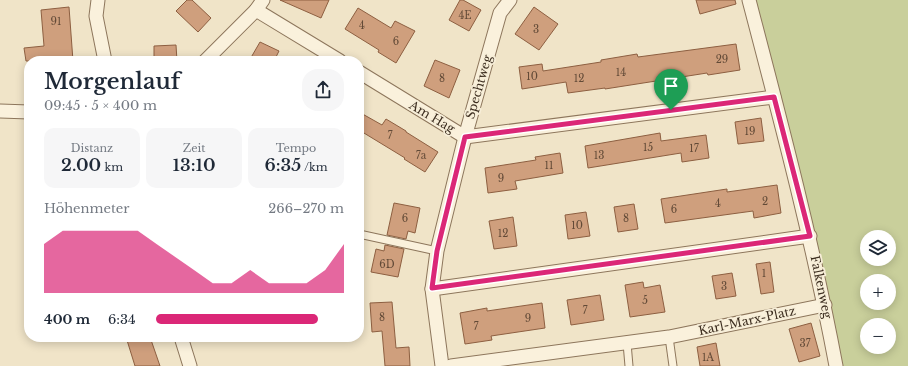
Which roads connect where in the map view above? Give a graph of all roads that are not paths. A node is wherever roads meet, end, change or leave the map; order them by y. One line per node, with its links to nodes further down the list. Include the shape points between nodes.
1 (98, 0): 5 (street, via 96,16)
2 (510, 0): 12 (street, Spechtweg, via 500,13)
3 (749, 0): 9 (street, Falkenweg)
4 (259, 5): 6 (street); 7 (street)
5 (104, 56)
6 (210, 56)
7 (333, 56)
8 (364, 75): 12 (street, Am Hag)
9 (774, 97): 12 (street, Am Hag); 14 (street, Falkenweg)
10 (0, 111): 11 (street)
11 (24, 112)
12 (465, 137): 15 (street, Spechtweg)
13 (364, 235): 15 (lane)
14 (810, 236): 16 (street); 17 (street, Falkenweg)
15 (437, 251): 16 (street, Spechtweg)
16 (432, 288): 22 (street, Spechtweg)
17 (825, 305): 18 (street, Karl-Marx-Platz); 26 (street, Falkenweg)
18 (669, 337): 20 (street, Karl-Marx-Platz); 25 (lane)
19 (183, 342): 21 (street)
20 (627, 343): 23 (street, Karl-Marx-Platz); 24 (lane)
21 (190, 366)
22 (442, 366)
23 (451, 366)
24 (629, 366)
25 (673, 366)
26 (836, 366)

